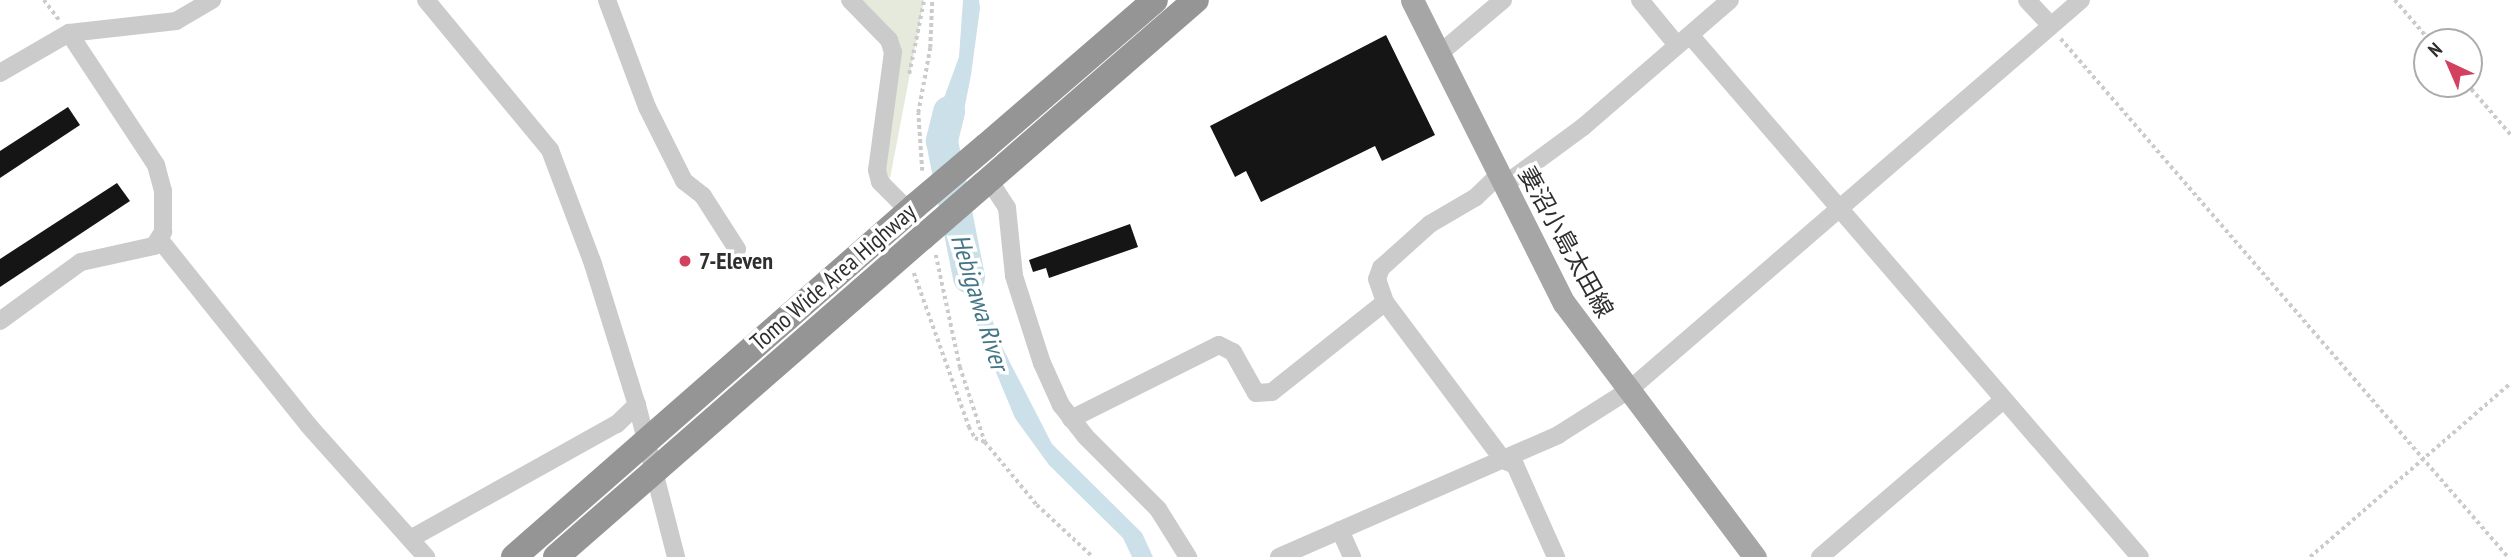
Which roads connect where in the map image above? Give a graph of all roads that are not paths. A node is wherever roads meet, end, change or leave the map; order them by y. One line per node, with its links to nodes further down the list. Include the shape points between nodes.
1 (212, 0): 14 (street, via 176,21)
2 (426, 0): 28 (street, via 550,150 593,264)
3 (607, 0): 23 (street, via 647,107 684,181 704,196)
4 (850, 0): 20 (street, via 889,40 892,52 877,170 880,182)
5 (1155, 0): 20 (highway, Tomo Wide Area Highway, bridge)
6 (1196, 0): 19 (highway, Tomo Wide Area Highway)
7 (1412, 0): 16 (main road, 妻沼小島太田線)
8 (1503, 0): 16 (street)
9 (1640, 0): 15 (street)
10 (1730, 0): 15 (street)
11 (2027, 0): 13 (street)
12 (2081, 0): 13 (street)
13 (2051, 26): 21 (street)
14 (69, 33): 17 (street); 22 (street, via 156,165 163,191)
15 (1684, 40): 18 (street, via 1583,127); 21 (street)
16 (1439, 54): 18 (main road, 妻沼小島太田線)
17 (0, 73)
18 (1501, 180): 24 (street, via 1430,224 1381,268 1377,279); 26 (main road, 妻沼小島太田線, via 1564,303)
19 (986, 182): 29 (street, via 1007,208 1013,276 1054,391); 32 (highway, Tomo Wide Area Highway, bridge, via 928,242)
20 (912, 208): 30 (highway, Tomo Wide Area Highway)
21 (1838, 210): 26 (street); 27 (street)
22 (160, 240): 25 (street, via 130,253 81,262); 34 (street, via 309,426)
23 (737, 249)
24 (1385, 302): 29 (street, via 1267,394 1256,393 1233,352 1219,345); 31 (street)
25 (0, 321)
26 (1629, 390): 31 (street, via 1558,435); 43 (main road, 妻沼小島太田線)
27 (2003, 400): 44 (street); 45 (street)
28 (637, 405): 30 (street); 34 (street, via 617,424)
29 (1071, 419): 39 (street, via 1158,509)
30 (647, 442): 32 (street); 36 (highway, Tomo Wide Area Highway)
31 (1503, 460): 33 (street); 42 (street, via 1515,465)
32 (653, 472): 37 (highway, Tomo Wide Area Highway); 38 (street)
33 (1340, 530): 40 (street); 41 (street)
34 (410, 539): 35 (street)
35 (426, 557)
36 (514, 557)
37 (556, 557)
38 (676, 557)
39 (1188, 557)
40 (1279, 557)
41 (1352, 557)
42 (1556, 557)
43 (1755, 557)
44 (1820, 557)
45 (2140, 557)

